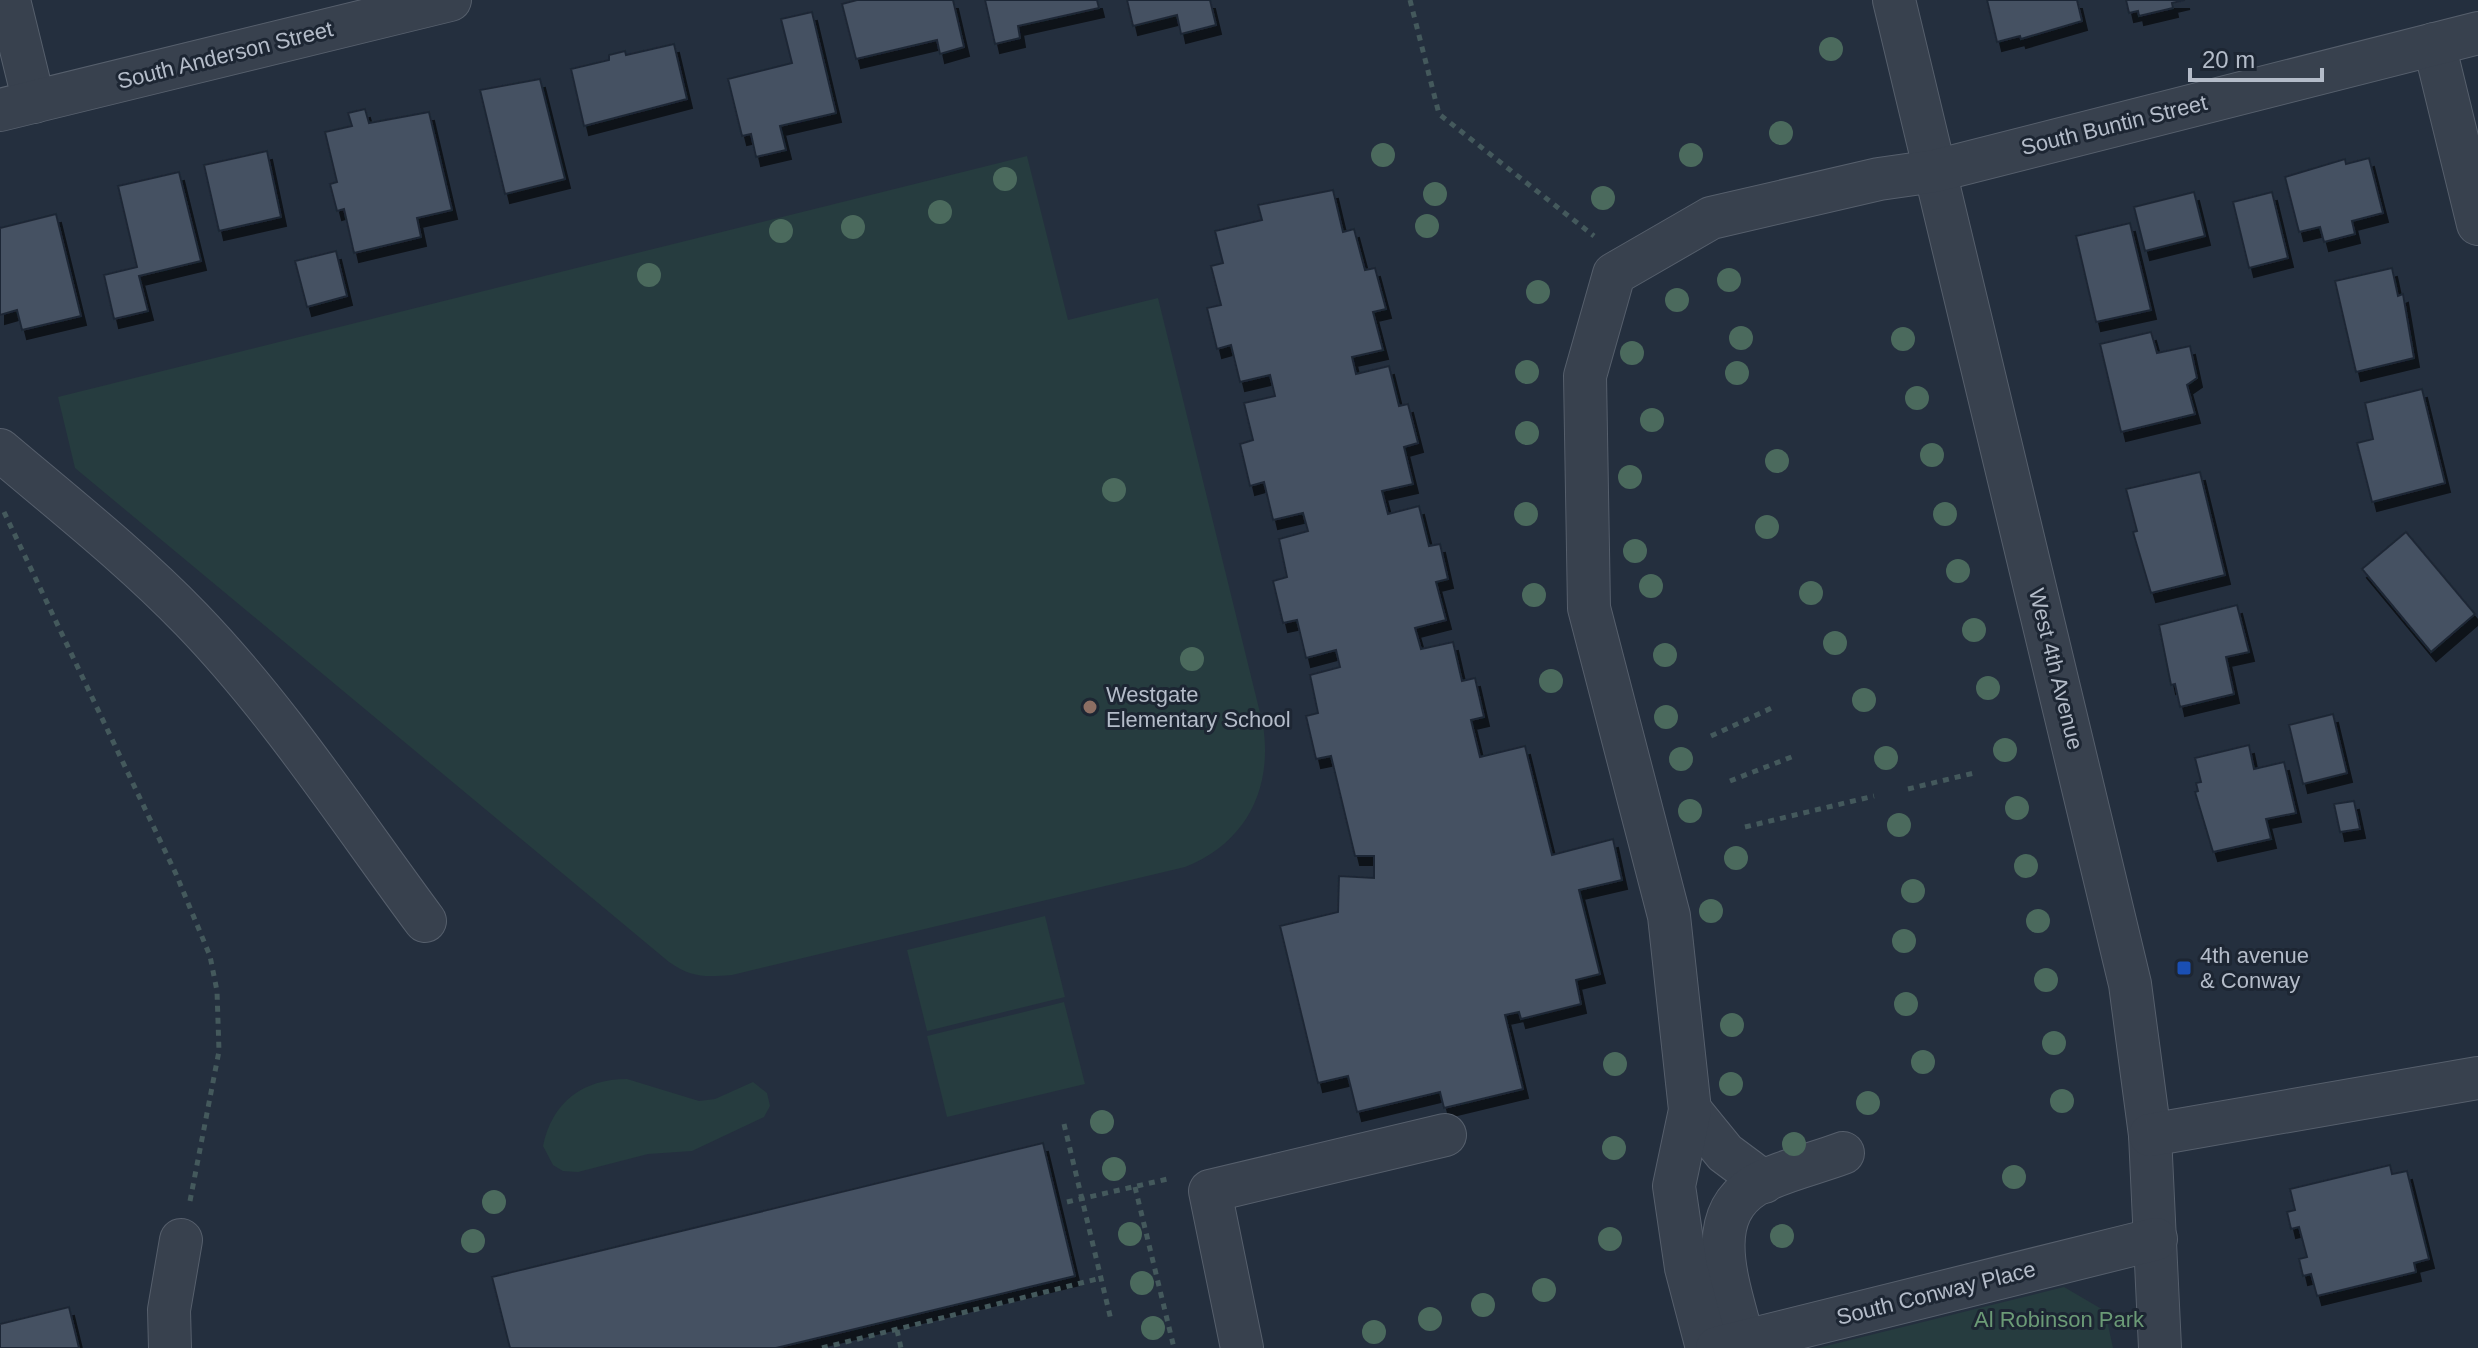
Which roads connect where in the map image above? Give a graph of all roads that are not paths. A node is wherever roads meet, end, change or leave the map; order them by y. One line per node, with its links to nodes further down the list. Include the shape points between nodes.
1 (9, 0): 6 (street)
2 (450, 0): 6 (street, South Anderson Street)
3 (1894, 0): 7 (street, West 4th Avenue)
4 (2478, 33): 5 (street, South Buntin Street)
5 (2434, 44): 7 (street, South Buntin Street); 8 (street)
6 (17, 106)
7 (1935, 171): 12 (street, South Buntin Street, via 1711,218 1614,274 1585,376 1589,608 1669,916); 14 (street, West 4th Avenue, via 2130,984)
8 (2478, 224)
9 (0, 450): 10 (street, via 192,621 279,726)
10 (425, 921)
11 (2478, 1078): 14 (street)
12 (1690, 1110): 16 (street, via 1725,1153); 19 (street, via 1674,1186 1686,1268)
13 (1445, 1135): 21 (street, via 1210,1191)
14 (2150, 1135): 17 (street, West 4th Avenue)
15 (1843, 1153): 16 (street)
16 (1764, 1182): 19 (street, via 1728,1212 1722,1253)
17 (2156, 1239): 19 (street, South Conway Place); 22 (street, West 4th Avenue)
18 (181, 1240): 20 (street, via 169,1310)
19 (1722, 1346)
20 (170, 1348)
21 (1242, 1348)
22 (2160, 1348)

